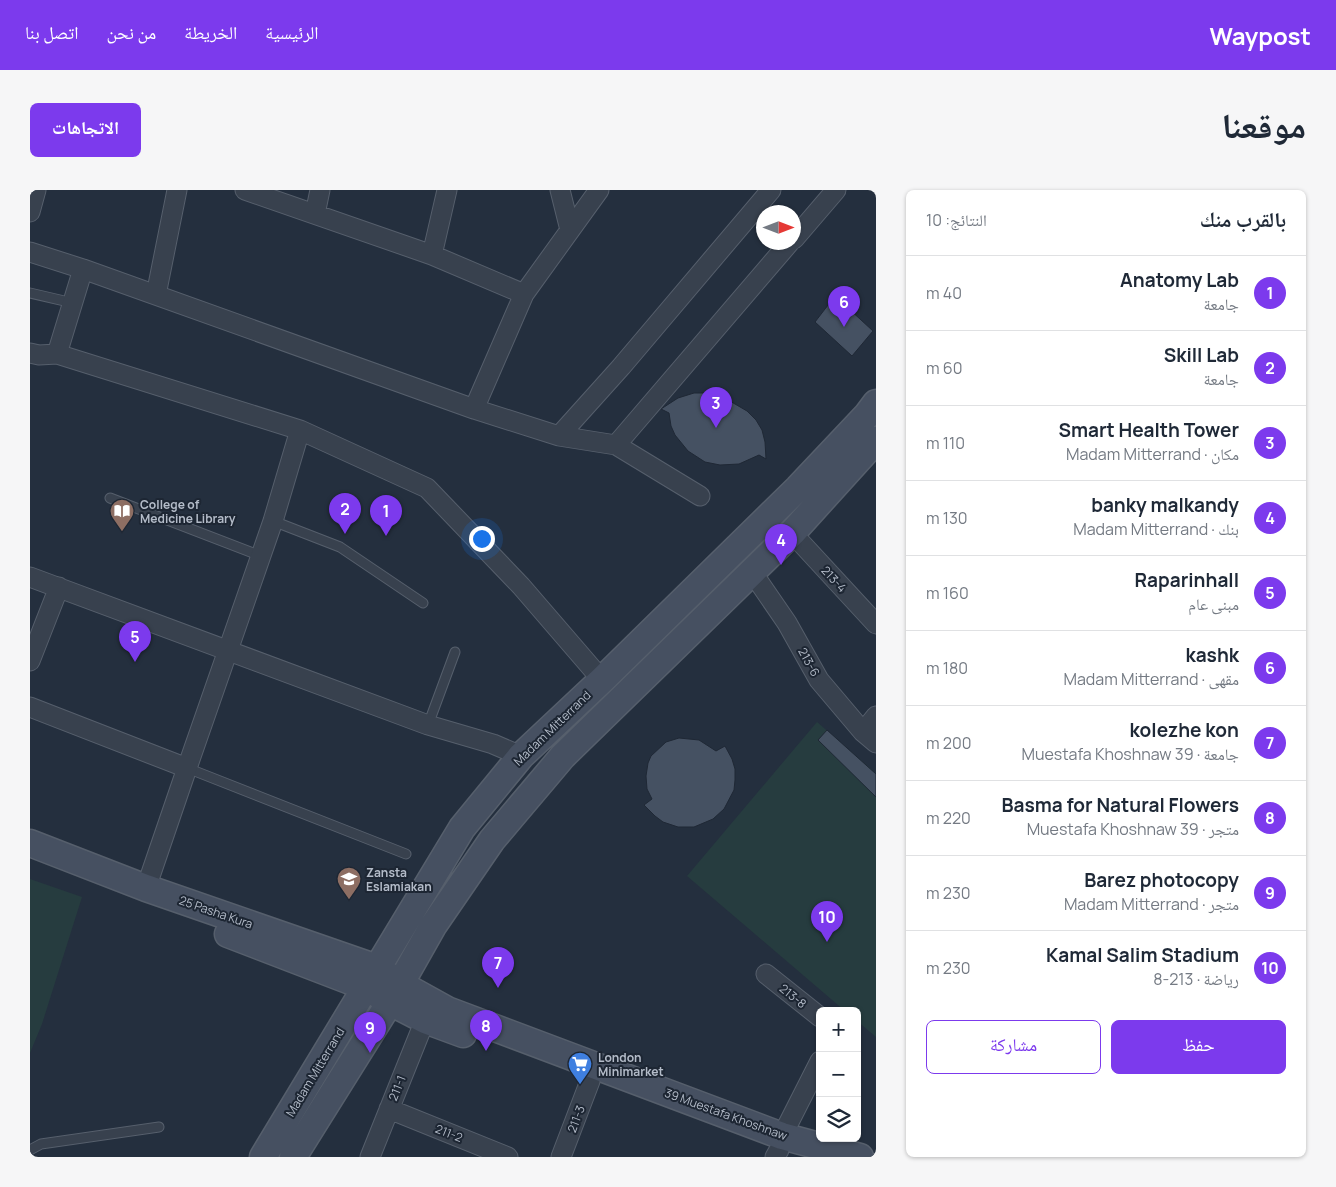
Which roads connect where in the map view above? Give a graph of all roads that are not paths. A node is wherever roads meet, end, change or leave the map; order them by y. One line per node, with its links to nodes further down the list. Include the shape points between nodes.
1 (36, 190): 10 (street)
2 (177, 190): 20 (street)
3 (246, 190): 11 (street)
4 (320, 190): 11 (street)
5 (447, 190): 16 (street)
6 (560, 190): 12 (street)
7 (598, 190): 12 (street)
8 (771, 190): 27 (street)
9 (836, 190): 13 (street)
10 (30, 212)
11 (315, 214): 16 (street)
12 (570, 230): 19 (street)
13 (801, 231)
14 (783, 250): 28 (street)
15 (30, 252): 17 (street)
16 (432, 255): 19 (street)
17 (83, 269): 20 (street); 21 (street)
18 (30, 293): 21 (lane)
19 (524, 294): 25 (street)
20 (156, 296): 25 (street)
21 (72, 303): 23 (street)
22 (30, 353): 23 (street)
23 (57, 354): 26 (street)
24 (876, 403): 43 (main road, Madam Mitterrand, via 798,488)
25 (474, 409): 27 (street)
26 (300, 430): 32 (street); 43 (street, via 427,488 521,586)
27 (559, 436): 28 (street)
28 (616, 445): 30 (street)
29 (874, 448): 33 (main road, Madam Mitterrand)
30 (700, 496)
31 (110, 498): 34 (lane)
32 (273, 521): 34 (street); 38 (lane, via 340,547)
33 (792, 533): 35 (main road, Madam Mitterrand); 39 (street, 213-4)
34 (261, 556): 40 (street)
35 (752, 572): 47 (street, 213-6, via 787,623 819,680); 56 (main road, Madam Mitterrand, via 563,756 498,832 434,926)
36 (30, 577): 37 (street)
37 (59, 587): 40 (street); 42 (street)
38 (423, 603)
39 (876, 624)
40 (227, 649): 46 (street); 49 (street)
41 (455, 652): 46 (lane)
42 (30, 661)
43 (602, 680): 48 (main road, Madam Mitterrand)
44 (30, 707): 49 (street)
45 (876, 716): 47 (street)
46 (428, 725): 48 (street, via 493,744)
47 (870, 738)
48 (521, 756): 55 (main road, Madam Mitterrand, via 462,828)
49 (186, 768): 51 (lane); 53 (street)
50 (30, 843): 53 (main road, 25 Pasha Kura)
51 (406, 854)
52 (30, 860): 55 (main road, 25 Pasha Kura)
53 (146, 888): 55 (main road, 25 Pasha Kura)
54 (766, 974): 57 (street, 213-8)
55 (372, 978): 56 (main road, 25 Pasha Kura); 65 (main road, Madam Mitterrand)
56 (395, 993): 58 (main road, 39 Muestafa Khoshnaw); 64 (main road, 39 Muestafa Khoshnaw, via 447,1010); 66 (main road, Madam Mitterrand)
57 (816, 1014)
58 (424, 1020): 60 (main road, 39 Muestafa Khoshnaw); 61 (street, 211-1)
59 (816, 1071): 64 (street)
60 (590, 1081): 64 (main road, 39 Muestafa Khoshnaw); 69 (street, 211-3)
61 (389, 1109): 67 (street, 211-1); 68 (street, 211-2)
62 (159, 1127): 63 (lane, via 41,1144)
63 (30, 1150)
64 (784, 1150): 70 (main road, 39 Muestafa Khoshnaw)
65 (263, 1157)
66 (293, 1157)
67 (370, 1157)
68 (508, 1157)
69 (561, 1157)
70 (860, 1157)

